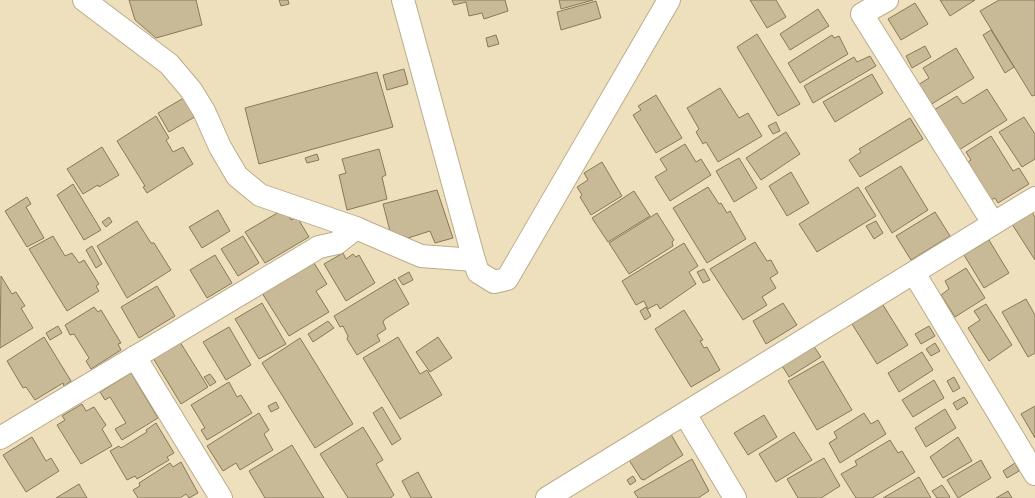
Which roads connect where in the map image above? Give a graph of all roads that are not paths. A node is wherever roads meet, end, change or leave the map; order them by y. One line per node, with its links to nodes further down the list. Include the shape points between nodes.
1 (84, 0): 7 (street, via 169,64 204,110 220,147 237,176 260,194)
2 (403, 0): 8 (street)
3 (669, 0): 8 (street, via 507,278 494,282 478,272)
4 (887, 0): 6 (street, via 862,14)
5 (1035, 198): 6 (street)
6 (994, 223): 9 (street)
7 (356, 228): 8 (street, via 421,256); 10 (street, via 337,243 318,247)
8 (474, 260)
9 (914, 273): 11 (street); 13 (street)
10 (135, 357): 12 (street); 14 (street)
11 (685, 414): 15 (street); 16 (street)
12 (0, 438)
13 (1035, 474)
14 (221, 498)
15 (547, 498)
16 (735, 498)

